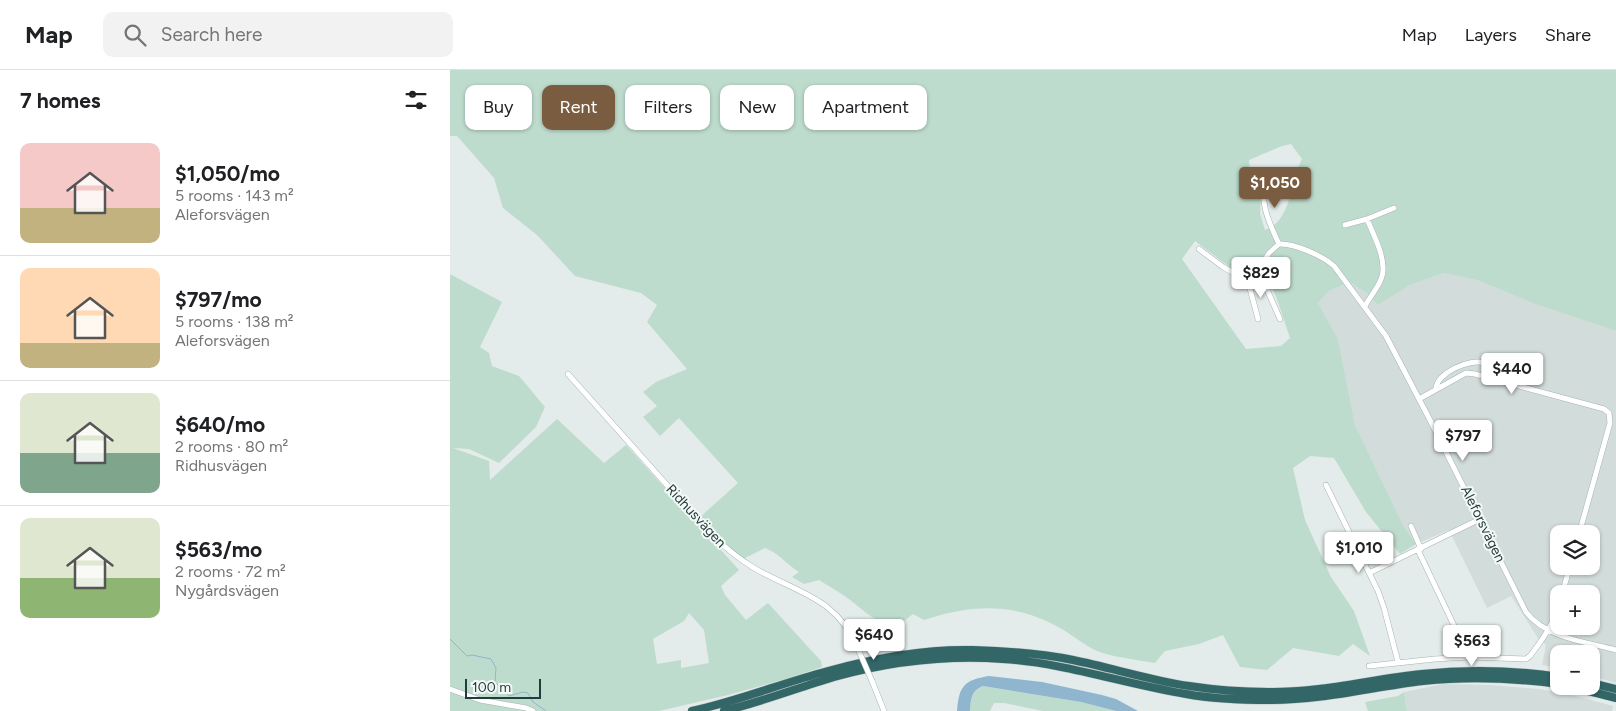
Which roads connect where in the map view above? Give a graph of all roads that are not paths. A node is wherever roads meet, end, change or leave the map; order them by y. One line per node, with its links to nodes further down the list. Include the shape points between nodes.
1 (1267, 174): 5 (street, via 1263,190 1264,208)
2 (1394, 208): 3 (street)
3 (1367, 219): 4 (street); 9 (street, via 1384,268)
4 (1345, 225)
5 (1279, 244): 7 (street); 9 (street, Aleforsvägen, via 1288,244 1325,258)
6 (1200, 249): 8 (street)
7 (1258, 269): 8 (street); 11 (street)
8 (1248, 281): 10 (street)
9 (1364, 306): 15 (street, Aleforsvägen, via 1386,336)
10 (1258, 318)
11 (1280, 319)
12 (568, 374): 37 (street, Ridhusvägen, bridge, via 719,543 756,569 806,592 838,617 848,629)
13 (1489, 378): 14 (street, via 1466,373); 14 (street, via 1491,368 1483,362 1475,363 1444,374); 18 (street, via 1609,413 1610,423)
14 (1436, 390): 15 (street)
15 (1419, 399): 17 (street, Aleforsvägen)
16 (1326, 485): 21 (street)
17 (1480, 519): 20 (street); 22 (street, Aleforsvägen, via 1526,612)
18 (1582, 525)
19 (1411, 526): 20 (street)
20 (1419, 549): 21 (street); 24 (street)
21 (1370, 573): 25 (street, via 1384,608)
22 (1549, 630): 23 (street, Aleforsvägen); 24 (street, via 1526,659)
23 (1616, 650)
24 (1469, 657): 25 (street)
25 (1398, 662): 26 (street)
26 (1369, 666)
27 (1550, 676): 35 (highway, via 1490,670 1456,671 1305,690 1236,691 1190,686 1050,656 948,650 888,657 826,671)
28 (1550, 683): 36 (highway, via 1455,678 1309,698 1226,699 1188,695 1046,664 1002,659 949,659 902,663 836,677)
29 (1600, 685): 30 (highway)
30 (1616, 689)
31 (450, 690): 34 (street)
32 (1600, 694): 33 (highway)
33 (1616, 698)
34 (533, 711)
35 (692, 711)
36 (724, 711)
37 (884, 711)

